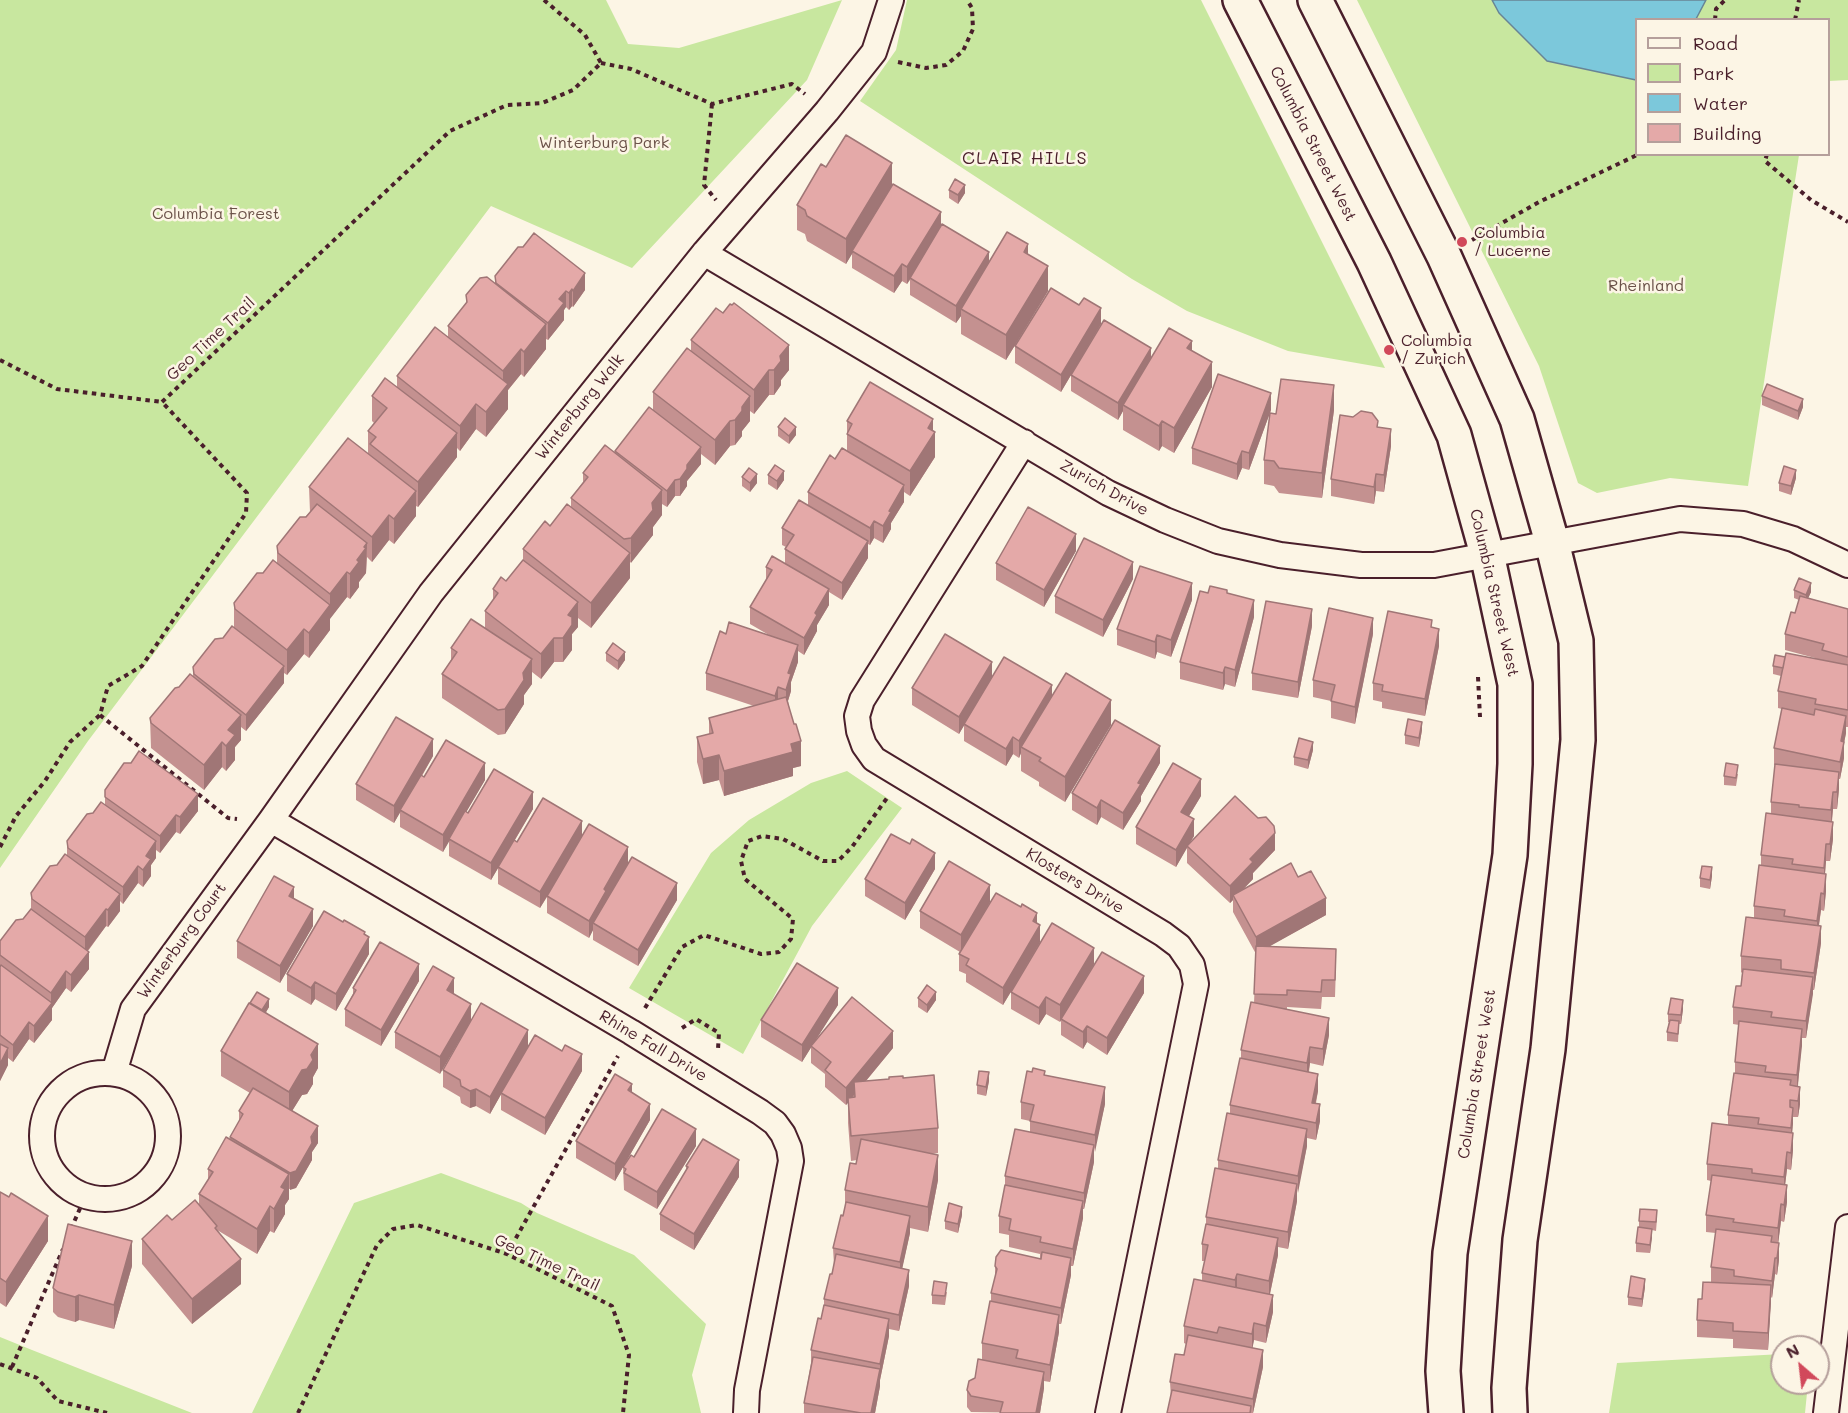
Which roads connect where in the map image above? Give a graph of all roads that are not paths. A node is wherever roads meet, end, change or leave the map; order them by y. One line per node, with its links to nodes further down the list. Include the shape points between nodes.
1 (891, 0): 4 (street, Winterburg Walk, via 874,52)
2 (1240, 0): 7 (main road, Columbia Street West, via 1374,262 1454,435)
3 (1315, 0): 6 (main road, via 1444,256 1517,419)
4 (704, 253): 5 (street, Zurich Drive); 9 (street, Winterburg Walk, via 431,593)
5 (1024, 442): 7 (street, Zurich Drive, via 1108,493 1218,541 1280,555 1361,565 1434,565); 13 (street, Klosters Drive, via 862,700 857,716 864,745 874,759 1163,934 1179,946 1192,965 1196,984)
6 (1552, 542): 7 (street, Zurich Drive); 8 (street, Zurich Drive, via 1680,519 1743,524 1793,539); 15 (main road, via 1576,641 1578,740 1548,1049 1520,1240)
7 (1487, 554): 14 (main road, Columbia Street West, via 1515,684 1515,764 1510,855 1450,1253 1443,1371)
8 (1848, 565)
9 (271, 820): 10 (street, Winterburg Court, via 133,1009); 12 (street, Rhine Fall Drive, via 631,1032 775,1123 789,1148 791,1161 747,1390)
10 (114, 1073): 10 (street, via 137,1080 155,1095 169,1131 163,1165 150,1182 132,1194 103,1200 69,1189 54,1175 42,1140 44,1118 53,1100 69,1084 90,1074)
11 (1848, 1227): 16 (street)
12 (746, 1413)
13 (1108, 1413)
14 (1446, 1413)
15 (1510, 1413)
16 (1826, 1413)

